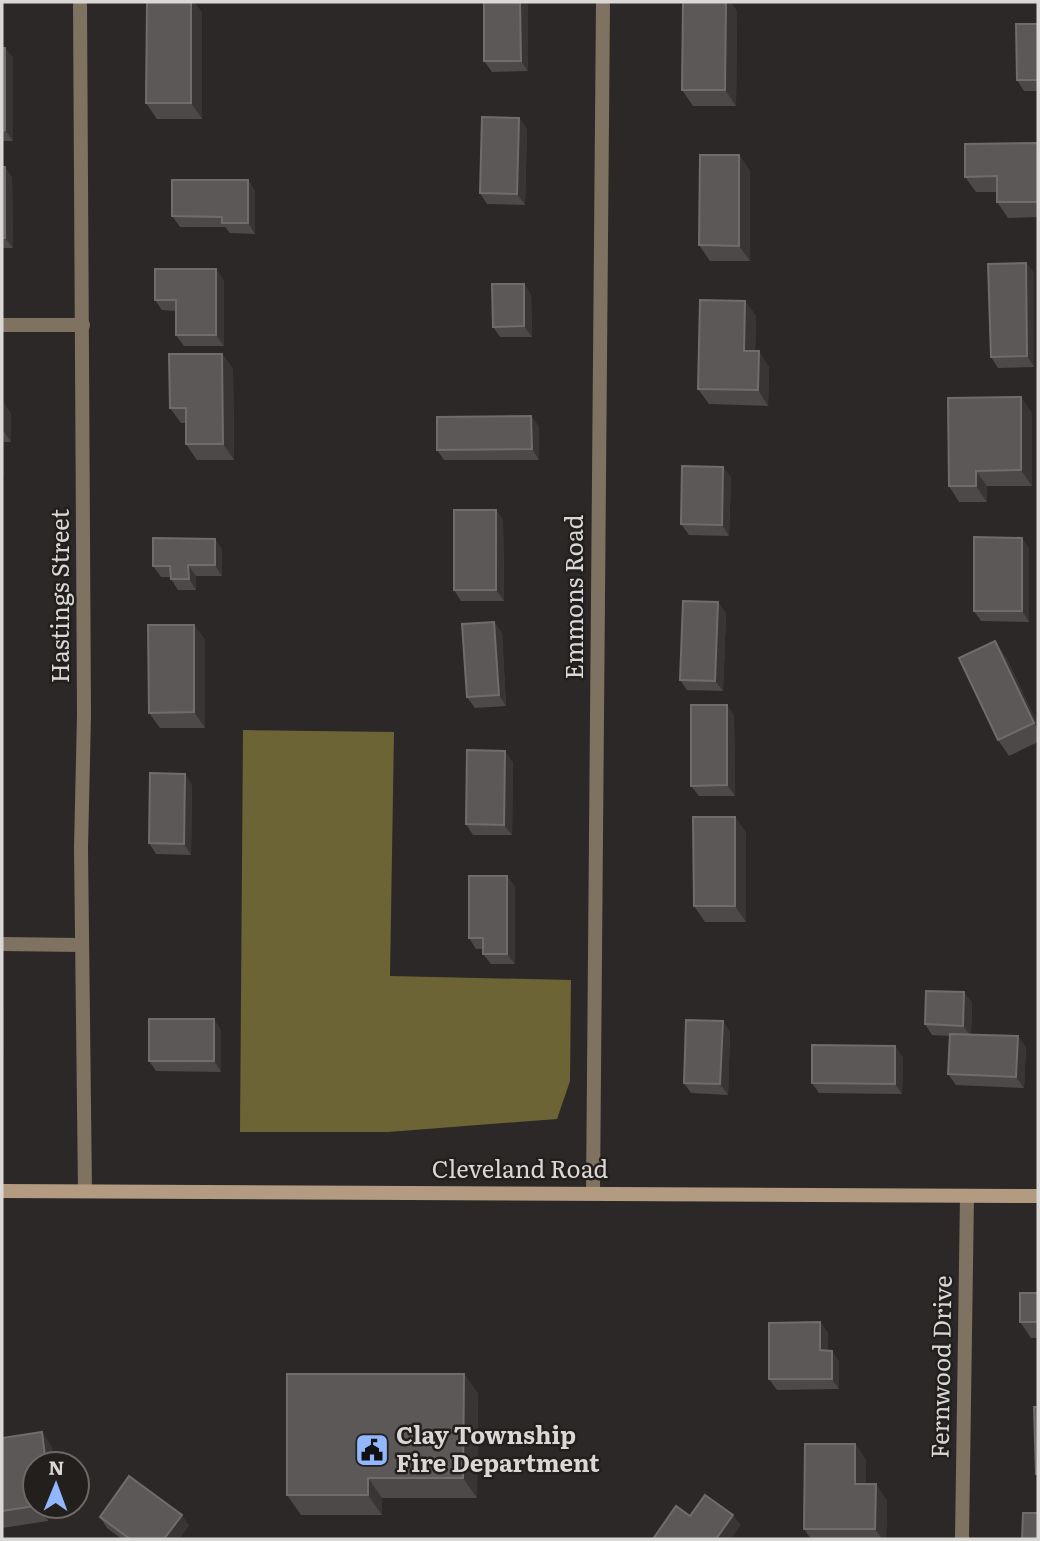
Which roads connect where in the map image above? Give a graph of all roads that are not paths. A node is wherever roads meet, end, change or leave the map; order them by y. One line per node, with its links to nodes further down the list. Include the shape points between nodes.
1 (80, 2): 4 (street, Hastings Street)
2 (603, 2): 9 (street, Emmons Road)
3 (2, 325): 4 (street)
4 (83, 325): 6 (street, Hastings Street)
5 (2, 943): 6 (street)
6 (81, 944): 8 (street, Hastings Street)
7 (2, 1191): 8 (main road, Cleveland Road)
8 (85, 1191): 9 (main road, Cleveland Road)
9 (593, 1193): 10 (main road, Cleveland Road)
10 (967, 1196): 11 (main road, Cleveland Road); 12 (street, Fernwood Drive)
11 (1038, 1196)
12 (962, 1539)

